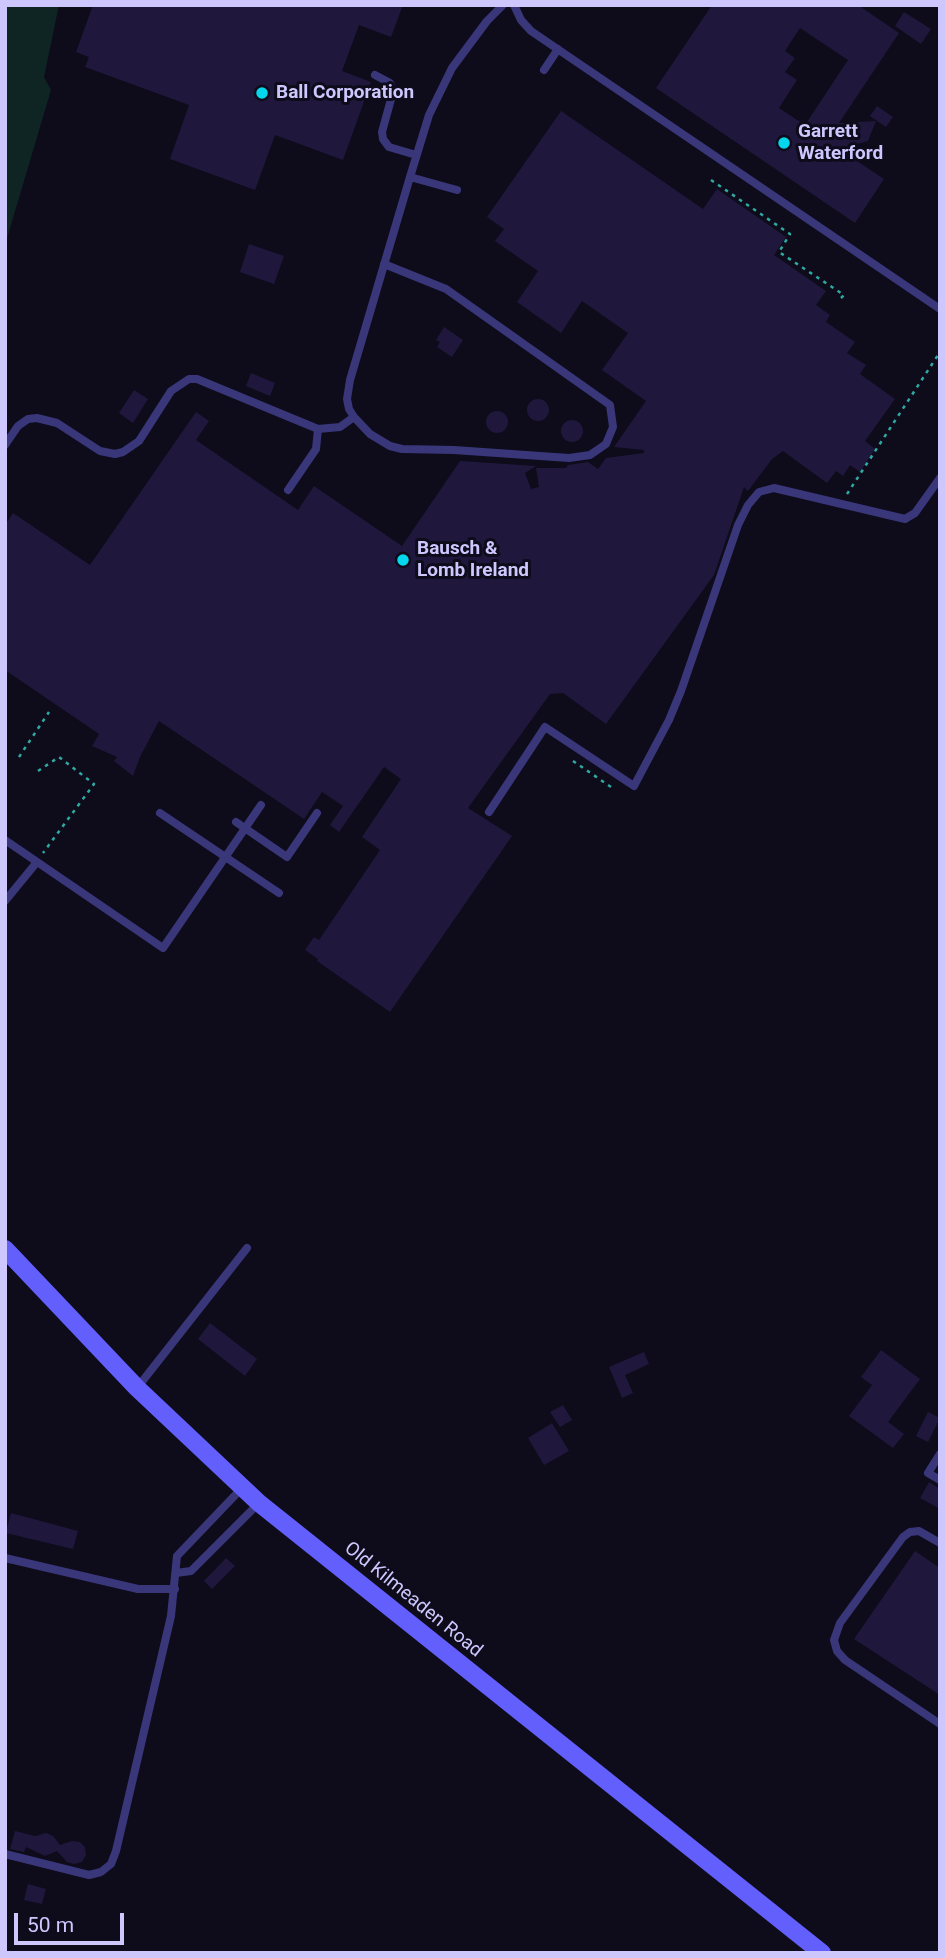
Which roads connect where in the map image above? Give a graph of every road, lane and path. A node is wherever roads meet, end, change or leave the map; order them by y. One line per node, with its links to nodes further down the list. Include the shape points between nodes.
1 (503, 5): 6 (lane, via 446,79)
2 (514, 5): 3 (lane, via 526,26)
3 (558, 48): 4 (lane); 12 (lane)
4 (544, 70)
5 (375, 75): 6 (lane, via 390,83 393,92 383,139 390,147)
6 (416, 155): 7 (lane)
7 (410, 177): 9 (lane); 10 (lane)
8 (711, 180): 11 (path, via 790,234 779,252 844,295)
9 (457, 190)
10 (384, 264): 14 (lane, via 350,380 347,399); 14 (lane, via 446,289 596,393 610,405 613,427 606,444 590,455 569,458 402,449 380,441)
11 (841, 298)
12 (940, 309)
13 (940, 352): 19 (path)
14 (354, 417): 15 (lane, via 340,427)
15 (318, 429): 16 (lane, via 189,379 171,391 139,441 123,452 100,452 57,423 37,418 18,426); 18 (lane, via 316,449)
16 (5, 444)
17 (940, 478): 19 (lane, via 907,519)
18 (289, 490)
19 (840, 504): 24 (lane, via 770,488 759,492 748,505 674,708 634,786 545,727)
20 (49, 712): 21 (path)
21 (19, 757)
22 (38, 771): 31 (path, via 59,757 94,783)
23 (261, 805): 28 (lane)
24 (489, 812)
25 (160, 813): 30 (lane)
26 (317, 813): 28 (lane, via 287,858)
27 (236, 822): 28 (lane)
28 (245, 829): 30 (lane)
29 (5, 840): 31 (lane)
30 (225, 857): 31 (lane, via 163,948); 32 (lane)
31 (37, 862): 33 (lane)
32 (279, 893)
33 (5, 901)
34 (247, 1248): 36 (lane)
35 (5, 1249): 36 (street, Old Kilmeaden Road)
36 (137, 1388): 39 (street, Old Kilmeaden Road)
37 (940, 1454): 38 (lane, via 928,1473)
38 (940, 1480)
39 (242, 1488): 40 (street, Old Kilmeaden Road); 43 (lane, via 177,1556)
40 (259, 1503): 43 (lane, via 191,1571); 47 (street, Old Kilmeaden Road)
41 (940, 1543): 45 (lane, via 919,1531 903,1537 840,1623 834,1640 845,1660)
42 (5, 1558): 44 (lane, via 138,1590)
43 (176, 1573): 44 (lane)
44 (175, 1589): 46 (lane, via 111,1864 89,1875)
45 (940, 1724)
46 (5, 1854)
47 (822, 1953)

